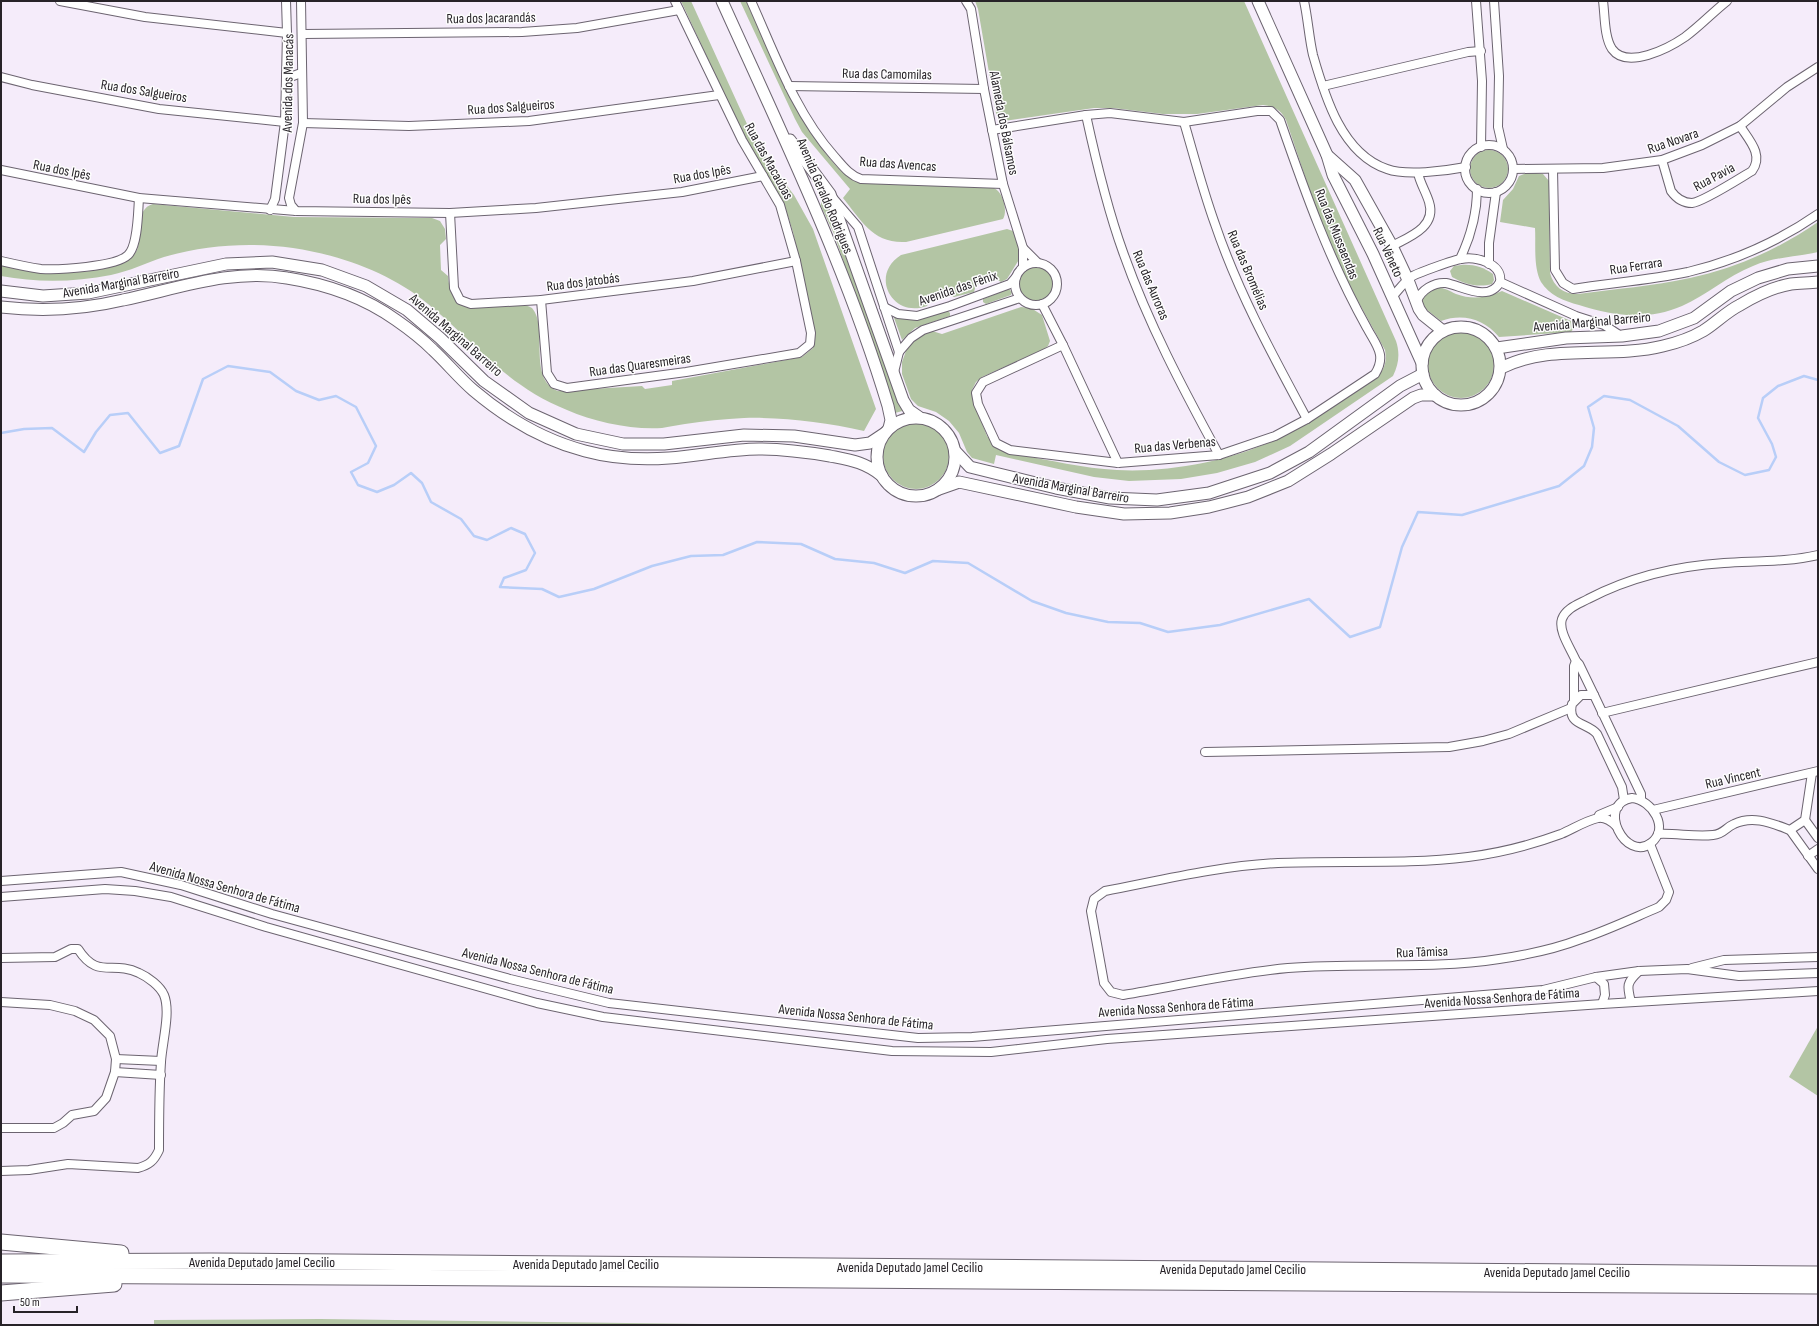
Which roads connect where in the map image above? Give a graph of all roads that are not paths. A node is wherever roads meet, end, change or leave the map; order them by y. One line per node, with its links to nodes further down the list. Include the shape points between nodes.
1 (60, 1): 15 (street, via 145,17)
2 (286, 1): 15 (street, Avenida dos Manacás)
3 (302, 1): 16 (street, Avenida dos Manacás)
4 (675, 1): 14 (street, Rua das Macaúbas)
5 (722, 1): 25 (street)
6 (751, 1): 22 (street, Rua das Avencas)
7 (966, 1): 24 (street, Alameda dos Bálsamos, via 971,9)
8 (1258, 1): 35 (street, Rua Vêneto)
9 (1304, 1): 23 (street, via 1313,54)
10 (1476, 1): 17 (street)
11 (1494, 1): 34 (street, via 1499,76 1498,127)
12 (1603, 1): 13 (street, via 1609,45 1618,55 1627,58 1650,54 1677,42)
13 (1722, 3)
14 (679, 10): 16 (street, Rua dos Jacarandás, via 576,28 522,32); 26 (street, Rua das Macaúbas)
15 (287, 33): 20 (street, Avenida dos Manacás)
16 (303, 34): 19 (street, Avenida dos Manacás)
17 (1480, 51): 23 (street); 33 (street)
18 (1818, 67): 31 (street, Rua Novara, via 1787,87)
19 (301, 72): 20 (street, via 293,76); 30 (street, Avenida dos Manacás)
20 (286, 74): 28 (street, Avenida dos Manacás)
21 (1, 77): 28 (street, Rua dos Salgueiros, via 159,109)
22 (789, 86): 24 (street, Rua das Camomilas); 44 (street, Rua das Avencas, via 817,137 851,176 862,180)
23 (1324, 86): 41 (street, via 1337,122 1351,144 1371,161 1388,170)
24 (984, 90): 32 (street, Alameda dos Bálsamos)
25 (763, 92): 48 (street, Avenida Geraldo Rodrigues, via 791,143); 50 (street, Avenida Geraldo Rodrigues)
26 (719, 95): 30 (street, Rua dos Salgueiros, via 529,121 409,126); 42 (street, Rua das Macaúbas)
27 (1086, 115): 29 (street, via 1110,113); 32 (street); 96 (street, Rua das Auroras, via 1101,184 1123,253 1178,379)
28 (285, 122): 51 (street, Avenida dos Manacás, via 275,199)
29 (1184, 122): 87 (street, Rua das Mussaendas, via 1257,111 1271,111 1280,120 1318,227 1345,289 1380,352); 93 (street, Rua das Bromélias, via 1215,225 1238,281 1263,337)
30 (302, 123): 52 (street, Avenida dos Manacás, via 289,198)
31 (1740, 126): 36 (street, Rua Novara, via 1702,145); 36 (street, Rua Pavia, via 1756,152 1755,168 1697,202 1682,201 1674,195)
32 (992, 130): 44 (street, Alameda dos Bálsamos)
33 (1481, 147): 34 (street, via 1488,145); 37 (street, via 1470,155)
34 (1503, 149): 38 (street, via 1512,161)
35 (1327, 155): 43 (street, Rua Vêneto); 46 (street, Rua Vêneto)
36 (1662, 160): 40 (street, Rua Novara, via 1620,167)
37 (1466, 167): 41 (street); 45 (street, via 1468,180)
38 (1513, 169): 40 (street, Rua Novara); 47 (street, via 1509,183)
39 (1, 170): 49 (street, Rua dos Ipês)
40 (1553, 170): 54 (street, Rua Ferrara, via 1555,270 1563,283 1573,289 1685,272 1720,263 1772,241)
41 (1418, 173): 55 (street, via 1429,202 1430,216 1422,229)
42 (763, 176): 53 (street, Rua dos Ipês, via 674,193 536,208); 59 (street, Rua das Macaúbas, via 780,205)
43 (1355, 180): 46 (street); 55 (street, Rua Vêneto)
44 (1003, 184): 56 (street, Alameda dos Bálsamos)
45 (1477, 189): 47 (street); 57 (street, via 1472,229)
46 (1341, 190): 70 (street, Rua Vêneto)
47 (1496, 192): 61 (street, via 1489,243)
48 (830, 194): 50 (street, via 819,194); 77 (street, Avenida Geraldo Rodrigues, via 858,227); 89 (street, Avenida Geraldo Rodrigues)
49 (139, 198): 51 (street, Rua dos Ipês); 58 (street, via 134,246 128,256 107,264 71,268 40,269)
50 (813, 205): 94 (street, Avenida Geraldo Rodrigues, via 845,283 883,389 891,420)
51 (270, 210): 52 (street, Rua dos Ipês)
52 (296, 211): 53 (street, Rua dos Ipês)
53 (450, 213): 72 (street, Rua dos Jatobás, via 454,288 460,300 471,304)
54 (1818, 214)
55 (1392, 246): 65 (street, Rua Vêneto)
56 (1023, 248): 60 (street, Alameda dos Bálsamos); 63 (street, Alameda dos Bálsamos)
57 (1460, 259): 61 (street, via 1476,259); 65 (street)
58 (1, 261)
59 (796, 261): 72 (street, Rua dos Jatobás, via 693,281); 82 (street, Rua das Macaúbas, via 811,333)
60 (1038, 263): 63 (street); 74 (street, Alameda dos Bálsamos, via 1044,264 1053,272 1057,284 1053,296)
61 (1489, 264): 66 (street, via 1500,273)
62 (1818, 266): 81 (street, Avenida Marginal Barreiro, via 1773,273 1731,292 1694,318 1653,332)
63 (1023, 267): 64 (street)
64 (1016, 277): 69 (street, Avenida das Fênix, via 1010,284); 71 (street, via 1015,288)
65 (1408, 280): 70 (street); 73 (street, Rua Vêneto)
66 (1500, 282): 73 (street, via 1495,289 1482,292 1468,291 1443,283 1426,289 1419,294); 81 (street, via 1576,316 1604,325)
67 (1818, 282): 88 (street, Avenida Marginal Barreiro, via 1790,284 1764,293 1727,312 1702,332 1662,346 1636,351 1568,353 1512,362)
68 (1, 291): 94 (street, Avenida Marginal Barreiro, via 43,296 88,293 226,264 272,262 322,270 366,286 407,310 484,381 529,413 576,434 623,444 664,444 744,435 794,436 855,445 870,443)
69 (979, 296): 75 (street, Avenida das Fênix); 78 (street)
70 (1392, 297): 86 (street, Rua Vêneto)
71 (1020, 298): 74 (street, via 1030,304); 78 (street, Avenida das Fênix)
72 (541, 300): 82 (street, Rua das Quaresmeiras, via 547,373 554,384 567,388 799,353)
73 (1417, 301): 80 (street, Rua Vêneto, via 1423,315)
74 (1042, 304): 83 (street)
75 (950, 306): 77 (street, Avenida das Fênix, via 917,316 898,314); 79 (street, via 955,312)
76 (1, 307): 98 (street, Avenida Marginal Barreiro, via 36,311 73,309 218,279 284,277 323,286 363,300 396,319 433,350 472,390 505,415 548,439 586,452 627,458 669,458 758,449 806,452 850,460 870,467)
77 (884, 307): 85 (street, Avenida Geraldo Rodrigues)
78 (983, 310): 79 (street, Avenida das Fênix)
79 (955, 320): 85 (street, Avenida das Fênix, via 923,330 911,338)
80 (1443, 331): 84 (street, via 1467,327 1490,338); 86 (street, via 1428,344)
81 (1622, 336): 84 (street, Avenida Marginal Barreiro, via 1566,338)
82 (810, 344)
83 (1063, 345): 97 (street); 97 (street, Rua das Verbenas, via 983,382 976,393 978,404 996,443 1010,450)
84 (1497, 348): 88 (street)
85 (899, 352): 89 (street)
86 (1422, 363): 90 (street)
87 (1381, 365): 93 (street, Rua das Verbenas, via 1375,374)
88 (1501, 368): 91 (street, via 1494,389 1476,402 1454,405)
89 (894, 372): 92 (street, Avenida Geraldo Rodrigues, via 904,400 910,410)
90 (1423, 374): 91 (street, via 1427,386); 95 (street, Avenida Marginal Barreiro, via 1400,386 1310,452 1270,473 1209,492 1158,500 1110,498 970,467)
91 (1435, 395): 99 (street, Avenida Marginal Barreiro, via 1413,398 1288,481 1248,497 1209,507 1170,513 1124,514 1076,507 959,482)
92 (919, 417): 94 (street, via 898,422); 95 (street, via 932,420 944,428 952,439)
93 (1308, 419): 96 (street, Rua das Verbenas, via 1275,436)
94 (887, 430): 98 (street, via 879,442 877,454 877,465)
95 (956, 452): 99 (street, via 952,473)
96 (1219, 455): 97 (street, Rua das Verbenas)
97 (1118, 463)
98 (882, 476): 99 (street, via 890,486 901,493 927,495)
99 (938, 489)
100 (1818, 555): 101 (street, via 1690,566 1641,577 1610,589 1567,610 1563,617 1562,630)
101 (1576, 661): 103 (street); 104 (street)
102 (1818, 662): 105 (street)
103 (1594, 695): 104 (street, via 1585,693); 105 (street)
104 (1572, 704): 106 (street, via 1509,734 1449,747); 109 (street, via 1572,716 1597,734 1622,787)
105 (1602, 713): 108 (street, via 1641,794)
106 (1205, 752)
107 (1815, 772): 110 (street, Rua Vincent); 112 (street)
108 (1641, 800): 109 (street, via 1632,798); 110 (street)
109 (1621, 804): 111 (street); 113 (street, via 1615,816)
110 (1653, 810): 115 (street, via 1658,819)
111 (1598, 818): 113 (street, via 1609,820); 117 (street, Rua Tâmisa, via 1545,840 1470,857 1254,865 1214,869 1105,891 1094,899 1092,911 1104,982 1111,992 1124,995 1256,971 1326,966 1424,966 1499,959 1545,950 1580,940 1659,907 1666,900 1669,892)
112 (1806, 820): 114 (street); 116 (street)
113 (1616, 826): 117 (street, via 1628,843 1641,847)
114 (1790, 830): 115 (street, via 1752,819 1741,821 1724,833 1713,835); 119 (street)
115 (1658, 834): 117 (street)
116 (1818, 838)
117 (1650, 844)
118 (1818, 849): 119 (street)
119 (1808, 856): 120 (street)
120 (1818, 868)
121 (3, 881): 122 (street); 125 (street, Avenida Nossa Senhora de Fátima, via 121,872 181,885 272,914)
122 (4, 897): 130 (street, Avenida Nossa Senhora de Fátima, via 105,889 135,890 171,897 266,927)
123 (1818, 957): 126 (street, via 1724,960)
124 (1, 958): 136 (street, via 55,957 70,949 78,949 85,960 95,967 139,972 156,984 164,995 167,1007)
125 (462, 965): 129 (street, Avenida Nossa Senhora de Fátima, via 609,1003 918,1038 972,1037 1528,992); 130 (street)
126 (1687, 969): 127 (street, Avenida Nossa Senhora de Fátima); 128 (street, Avenida Nossa Senhora de Fátima, via 1739,976)
127 (1639, 971): 129 (street, Avenida Nossa Senhora de Fátima); 133 (street, via 1627,988)
128 (1818, 973)
129 (1596, 977): 134 (street, via 1604,984)
130 (458, 980): 134 (street, Avenida Nossa Senhora de Fátima, via 602,1017 892,1051 991,1052 1107,1040)
131 (1818, 991): 133 (street, Avenida Nossa Senhora de Fátima)
132 (1, 1002): 135 (street, via 50,1005 94,1020 110,1036)
133 (1631, 1002): 134 (street, Avenida Nossa Senhora de Fátima)
134 (1602, 1004)
135 (116, 1059): 136 (street); 137 (street)
136 (161, 1061): 138 (street)
137 (115, 1072): 138 (street); 139 (street, via 106,1098 94,1111 72,1115 54,1128)
138 (161, 1075): 140 (street, via 158,1150 155,1159 146,1166 138,1168 68,1164 29,1170)
139 (1, 1128)
140 (1, 1170)
141 (1, 1242): 143 (highway)
142 (1, 1262): 143 (highway, Avenida Deputado Jamel Cecilio)
143 (211, 1268): 144 (highway, Avenida Deputado Jamel Cecilio); 145 (highway, Avenida Deputado Jamel Cecilio); 146 (highway, Avenida Deputado Jamel Cecilio); 147 (highway)
144 (1818, 1274)
145 (1, 1275)
146 (1818, 1286)
147 (1, 1294)

